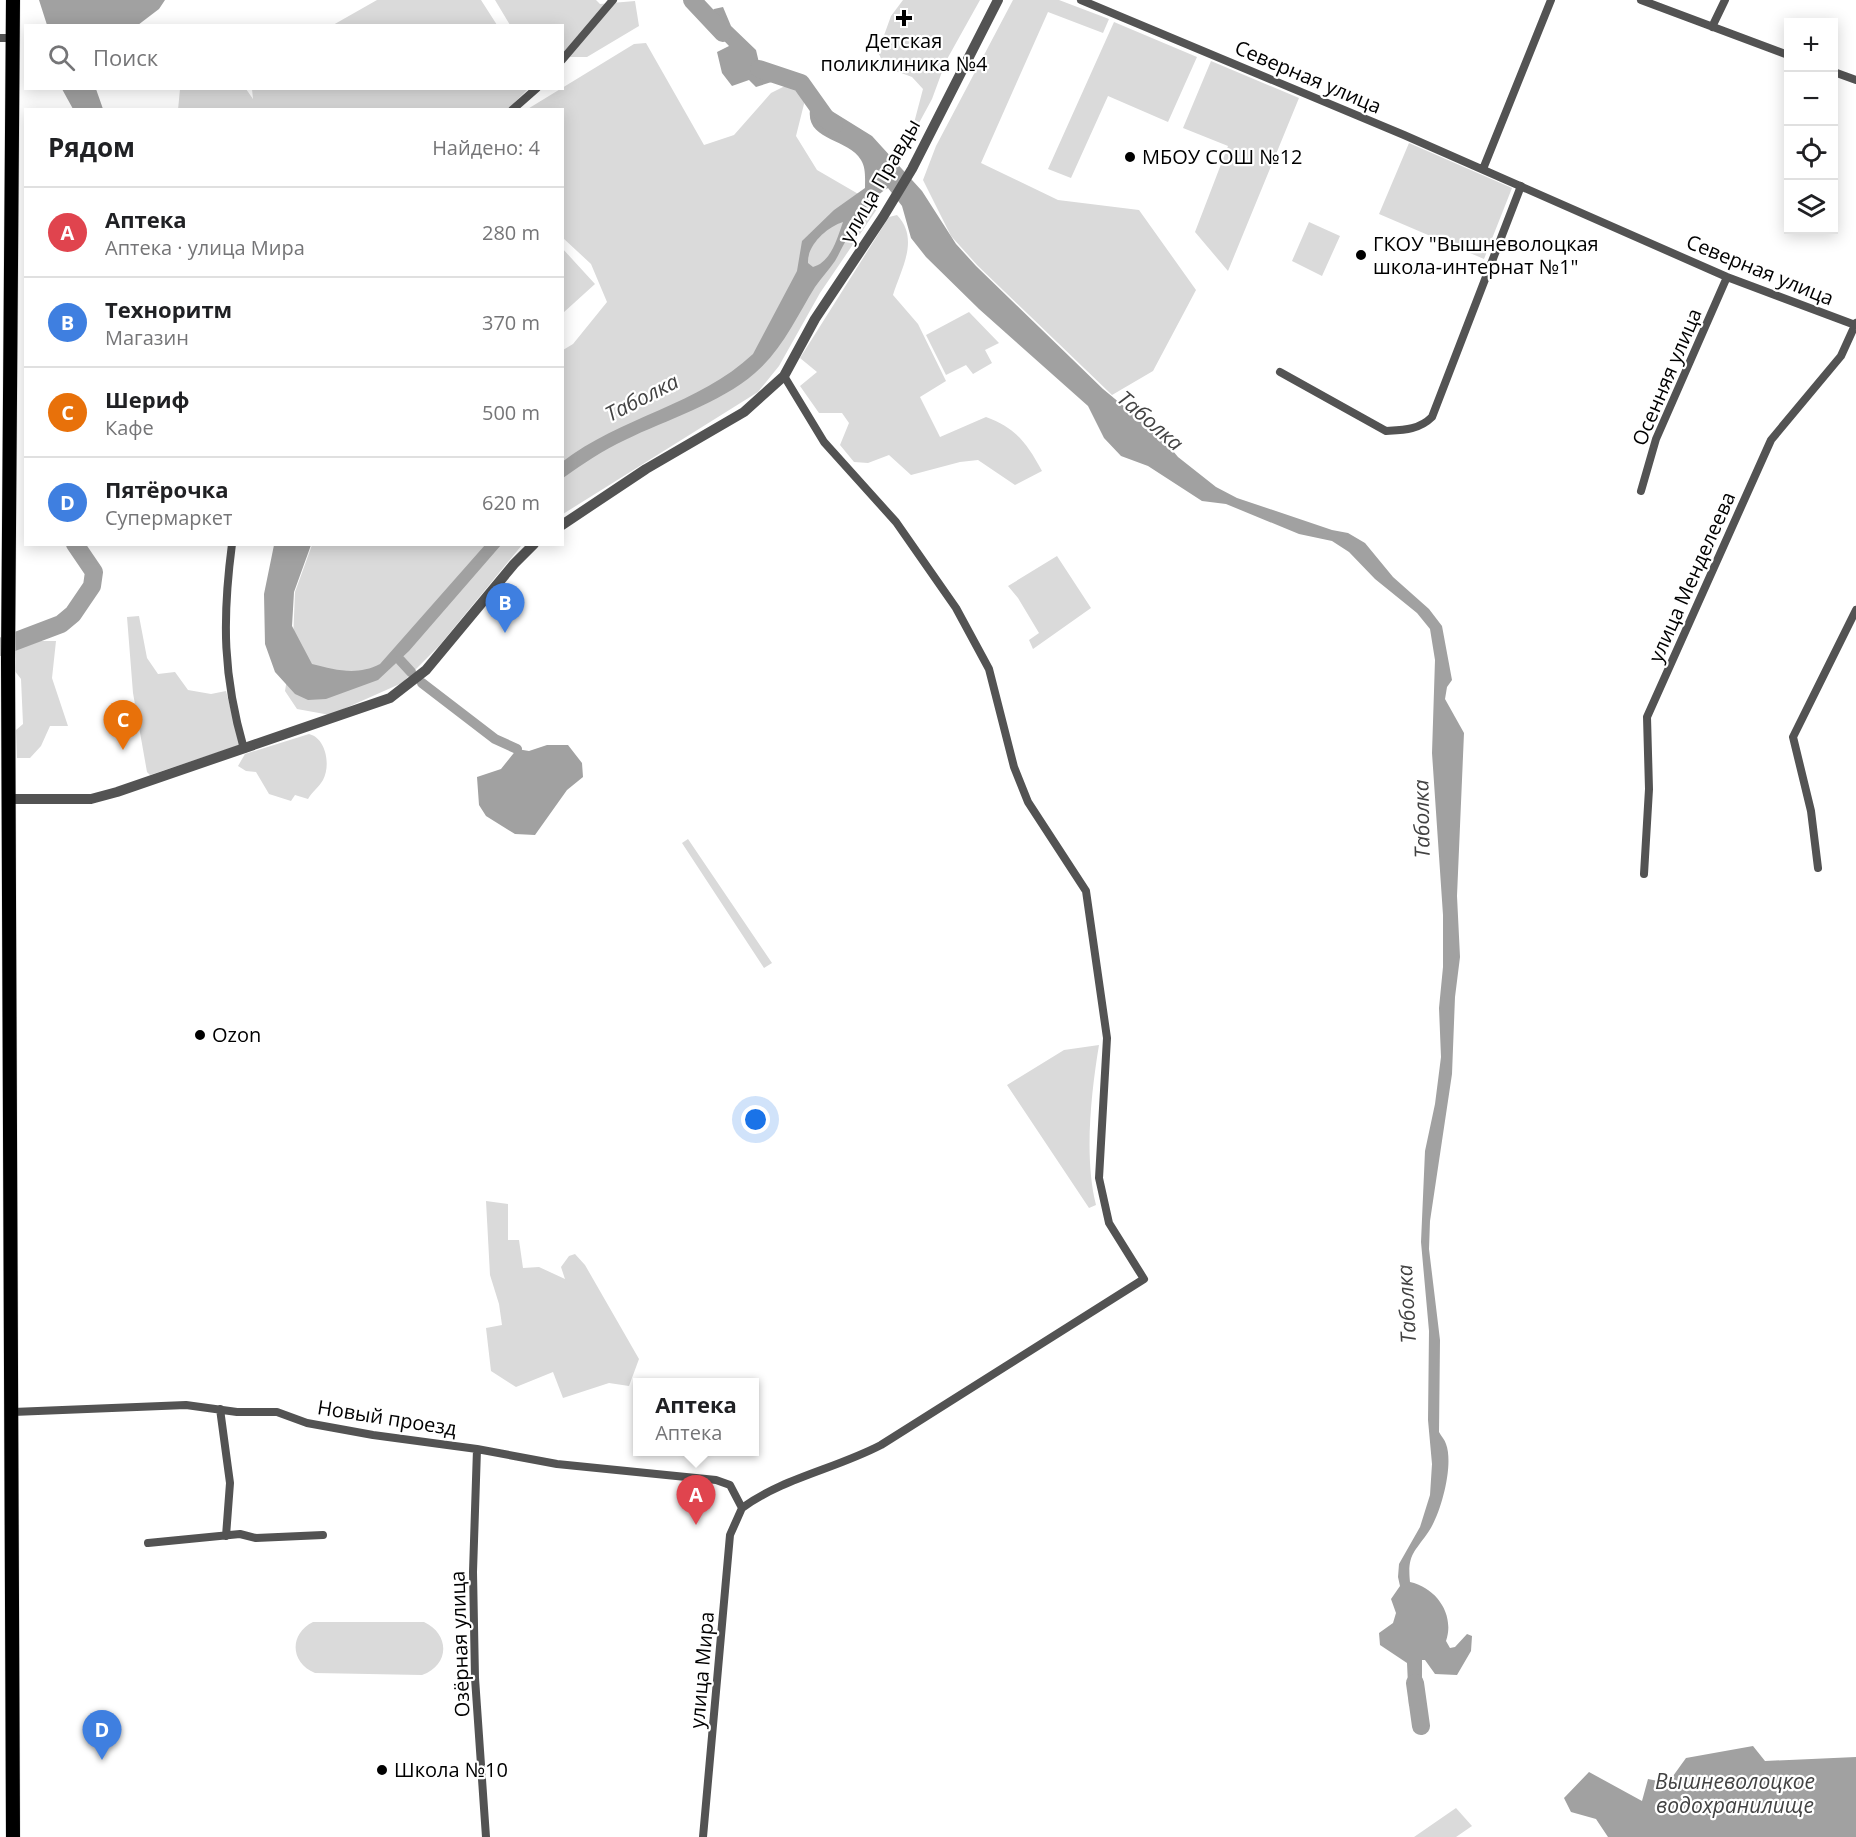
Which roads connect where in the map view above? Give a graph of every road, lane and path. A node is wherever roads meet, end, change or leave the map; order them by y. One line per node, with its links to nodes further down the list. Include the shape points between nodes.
1 (13, 0): 9 (highway)
2 (613, 0): 11 (street)
3 (998, 0): 21 (street, улица Правды, via 912,169 815,319)
4 (1081, 0): 16 (street, Северная улица)
5 (1551, 0): 16 (street)
6 (1641, 0): 8 (street)
7 (1725, 0): 8 (street)
8 (1712, 27): 10 (street)
9 (6, 38): 22 (highway)
10 (1784, 54)
11 (564, 58)
12 (1838, 74): 13 (street)
13 (1856, 80)
14 (535, 90): 15 (street)
15 (514, 108)
16 (1483, 170): 17 (street, Северная улица)
17 (1521, 186): 18 (street, Северная улица); 20 (street, via 1427,422 1406,430 1386,431)
18 (1726, 277): 19 (street, Северная улица); 23 (street, Осенняя улица, via 1656,439)
19 (1855, 324): 32 (street, улица Менделеева, via 1841,356 1771,440 1647,717 1649,789)
20 (1280, 372)
21 (784, 376): 24 (street, улица Правды, via 744,412 646,469); 36 (street, via 824,442 896,522 956,608 989,669 1014,767 1028,802 1086,891 1107,1038 1100,1178 1109,1223 1144,1280 881,1445 855,1459 765,1491)
22 (5, 438): 27 (highway)
23 (1641, 491)
24 (564, 524)
25 (232, 546): 29 (street, via 225,604 227,678)
26 (532, 546): 29 (street, via 426,670 404,688 369,707)
27 (4, 582): 30 (highway)
28 (1856, 610): 31 (street, via 1793,737 1811,811)
29 (244, 749): 30 (street, via 91,798)
30 (10, 799): 34 (highway)
31 (1818, 868)
32 (1644, 874)
33 (220, 1409): 34 (street, Новый проезд, via 186,1405); 35 (street, Новый проезд, via 277,1412 307,1423); 38 (street, via 230,1483)
34 (13, 1412): 40 (highway)
35 (477, 1449): 36 (street, Новый проезд, via 557,1464 716,1480 730,1485); 41 (street, Озёрная улица, via 475,1678)
36 (742, 1508): 42 (street, улица Мира, via 730,1535)
37 (323, 1535): 38 (street)
38 (226, 1536): 39 (street)
39 (148, 1542)
40 (13, 1837)
41 (486, 1837)
42 (703, 1837)

